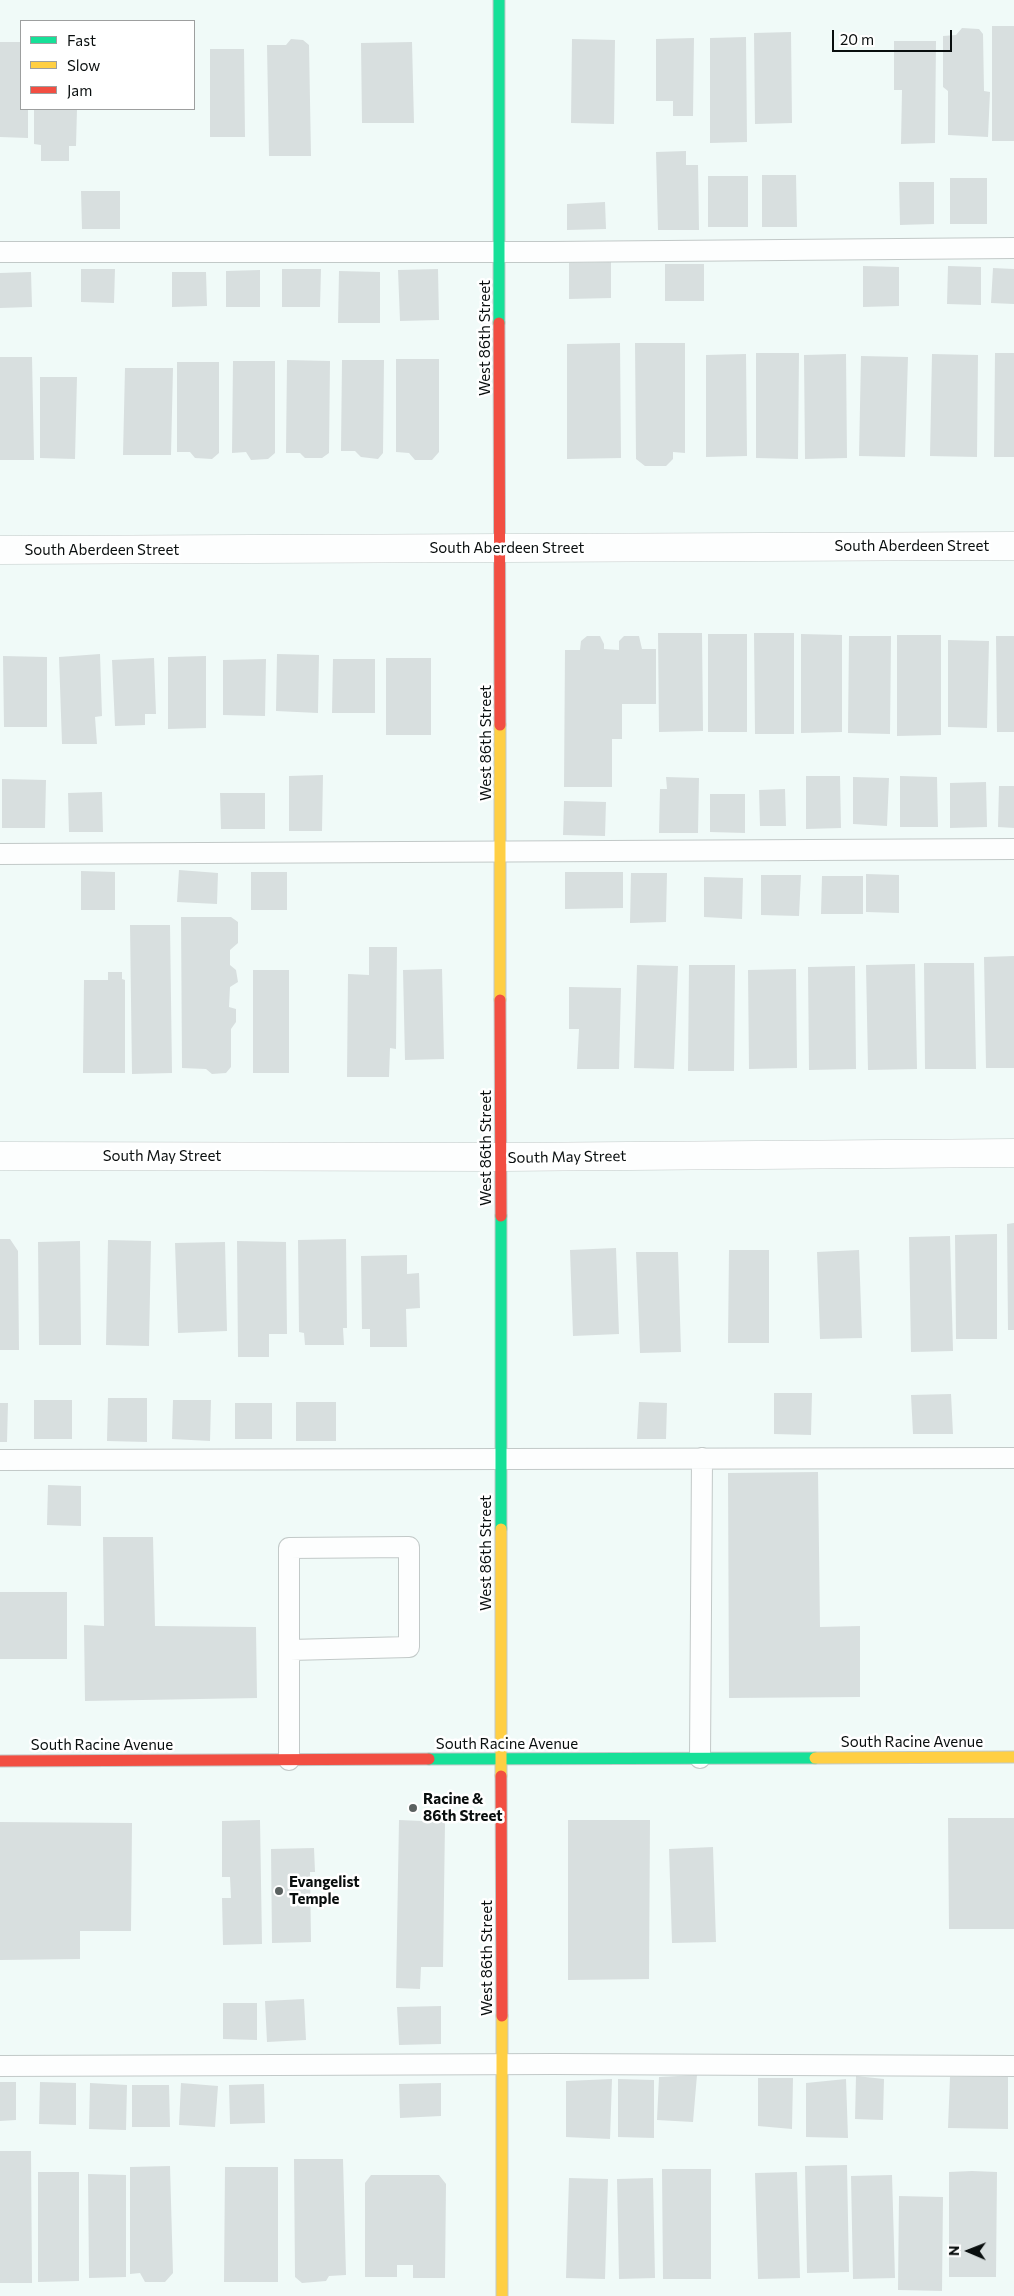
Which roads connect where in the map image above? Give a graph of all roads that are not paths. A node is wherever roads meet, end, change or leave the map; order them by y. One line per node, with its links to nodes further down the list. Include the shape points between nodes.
1 (499, 0): 4 (street, West 86th Street)
2 (1014, 248): 4 (lane)
3 (0, 252): 4 (lane)
4 (499, 252): 6 (street, West 86th Street)
5 (1014, 546): 6 (street, South Aberdeen Street)
6 (500, 548): 7 (street, South Aberdeen Street); 9 (street, West 86th Street)
7 (0, 550)
8 (1014, 849): 9 (lane)
9 (501, 853): 10 (lane); 13 (street, West 86th Street)
10 (0, 854)
11 (1014, 1153): 13 (street, South May Street)
12 (0, 1156): 13 (street, South May Street)
13 (501, 1157): 17 (street, West 86th Street)
14 (702, 1458): 15 (lane); 17 (lane); 20 (lane)
15 (1014, 1458)
16 (0, 1460): 17 (lane)
17 (501, 1460): 21 (street, West 86th Street)
18 (290, 1650): 18 (lane, via 289,1548 409,1547 409,1647); 22 (lane)
19 (1014, 1757): 20 (street, South Racine Avenue)
20 (700, 1758): 21 (street, South Racine Avenue)
21 (502, 1759): 22 (street, South Racine Avenue); 24 (street, West 86th Street)
22 (289, 1760): 23 (street, South Racine Avenue)
23 (0, 1761)
24 (502, 2064): 25 (lane); 26 (lane); 27 (street, West 86th Street)
25 (0, 2066)
26 (1014, 2066)
27 (502, 2296)

